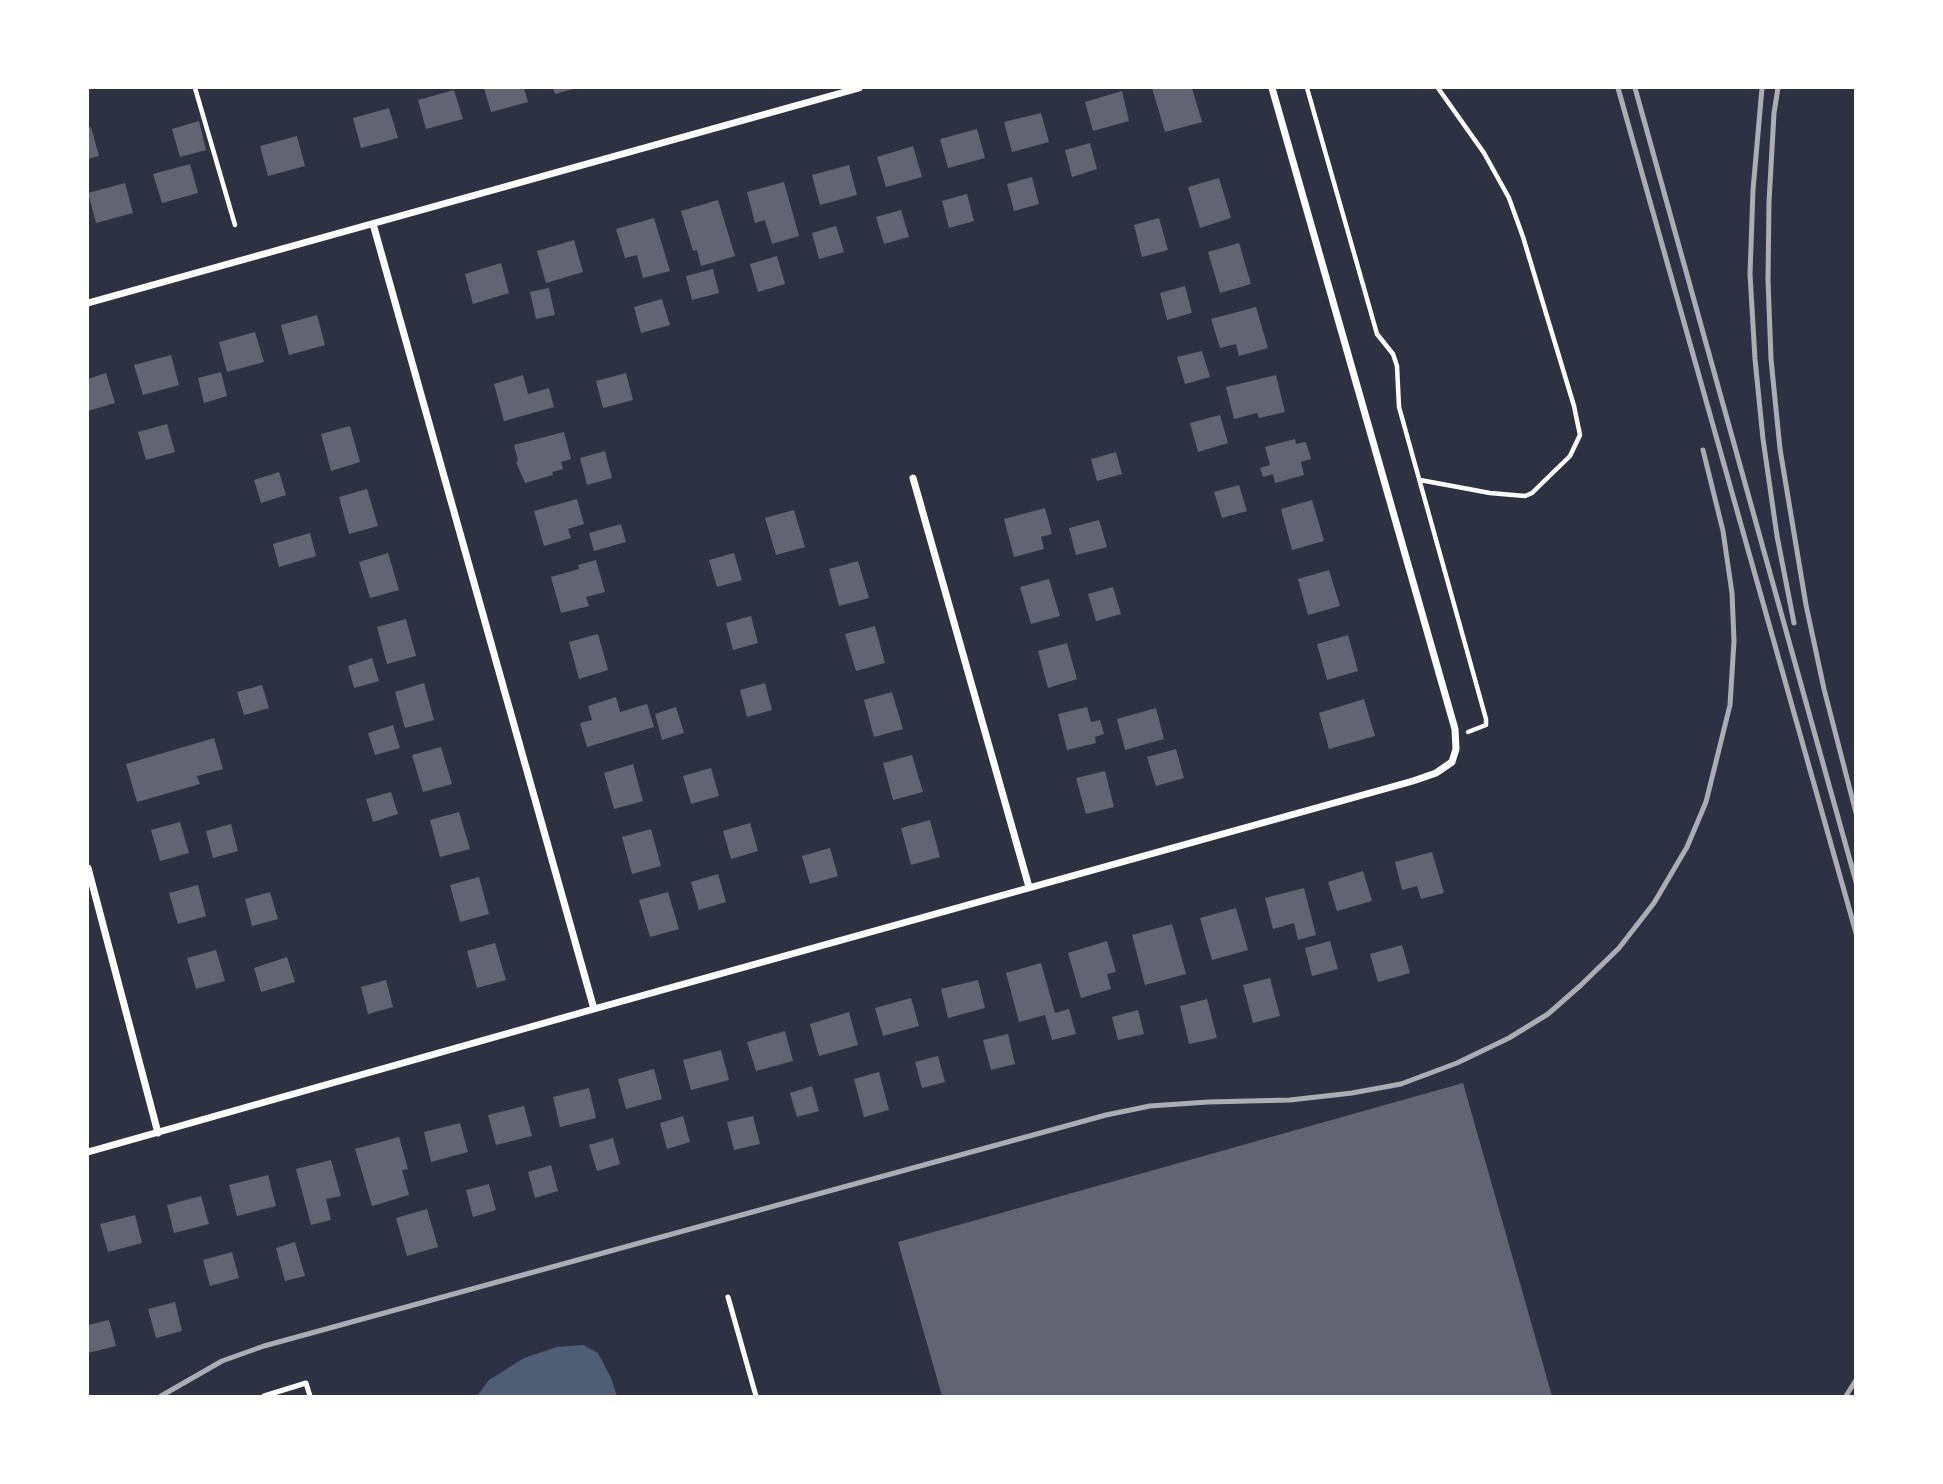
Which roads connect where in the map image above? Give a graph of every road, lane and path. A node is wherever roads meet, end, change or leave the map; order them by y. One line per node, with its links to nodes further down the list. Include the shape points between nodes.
1 (195, 88): 7 (path)
2 (859, 88): 6 (street)
3 (1272, 88): 13 (street, via 1457,749 1452,762 1413,781)
4 (1307, 88): 10 (path, via 1377,334 1398,366 1399,407)
5 (1438, 88): 10 (path, via 1484,153 1508,198 1580,435 1570,456 1525,496)
6 (373, 224): 8 (street); 14 (street)
7 (235, 225)
8 (88, 303)
9 (913, 478): 13 (street)
10 (1420, 480): 11 (path, via 1486,719 1486,725)
11 (1468, 732)
12 (88, 868): 15 (street)
13 (1029, 887): 14 (street)
14 (594, 1009): 15 (street)
15 (158, 1133): 16 (street)
16 (88, 1152)
17 (728, 1297): 20 (lane)
18 (264, 1396): 19 (lane, via 306,1383)
19 (310, 1396)
20 (756, 1396)

